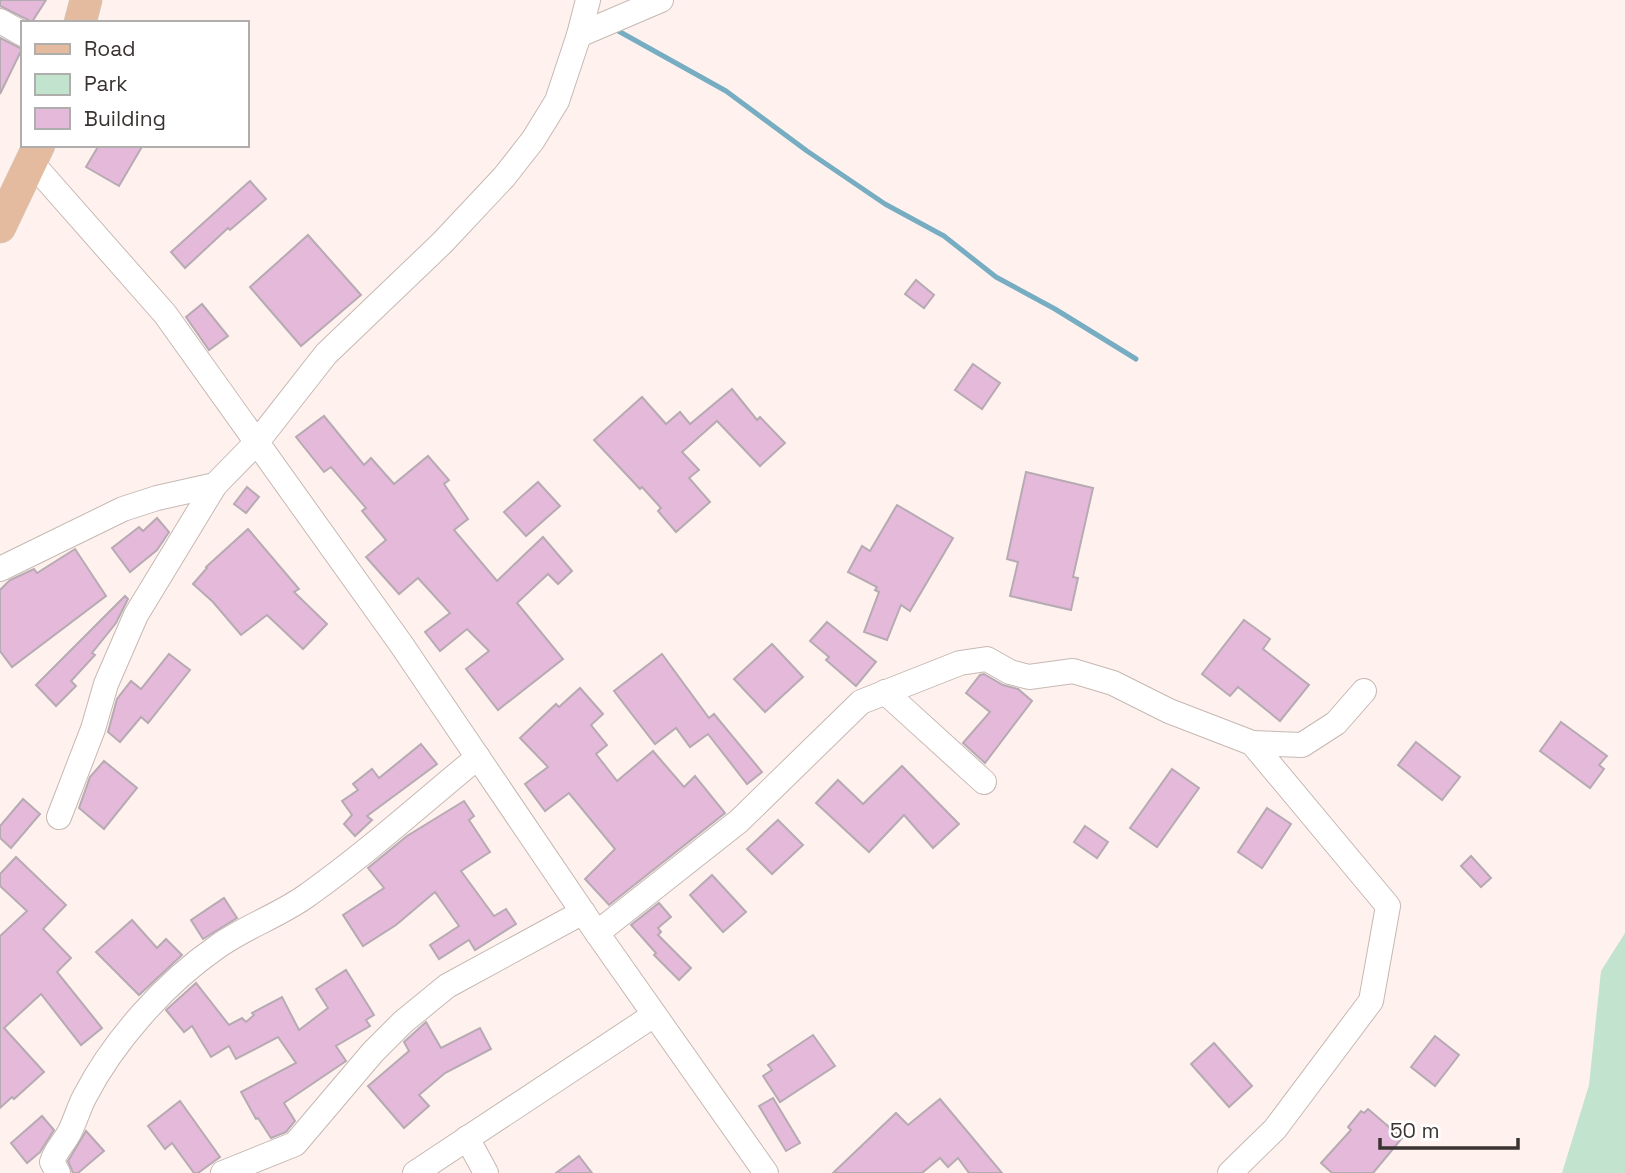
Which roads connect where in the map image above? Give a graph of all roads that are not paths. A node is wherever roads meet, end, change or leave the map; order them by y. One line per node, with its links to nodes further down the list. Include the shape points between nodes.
1 (86, 0): 5 (main road)
2 (588, 0): 7 (street)
3 (661, 0): 7 (street)
4 (0, 21): 6 (street)
5 (81, 21)
6 (21, 33)
7 (579, 35): 10 (street, via 556,101 504,177 326,354)
8 (36, 154): 9 (main road); 10 (street, via 165,314)
9 (0, 227)
10 (257, 442): 11 (street); 16 (street)
11 (215, 485): 12 (street, via 123,509); 18 (street, via 136,615)
12 (0, 569)
13 (1364, 691): 15 (street, via 1336,723 1302,744)
14 (885, 692): 15 (street, via 960,663 987,659 1029,677 1073,671 1113,683 1169,711); 17 (street); 20 (street, via 861,702 739,821)
15 (1252, 743): 28 (street, via 1388,906 1371,1001 1275,1129)
16 (478, 757): 19 (street); 23 (street, via 352,863 303,899 216,947 160,996 101,1068 69,1134 55,1150 52,1162)
17 (984, 782)
18 (59, 817)
19 (583, 912): 20 (street); 24 (street, via 447,986 373,1052 295,1143)
20 (597, 933): 21 (street)
21 (654, 1015): 22 (street); 27 (street)
22 (467, 1139): 25 (street); 26 (street)
23 (58, 1173)
24 (223, 1173)
25 (415, 1173)
26 (486, 1173)
27 (766, 1173)
28 (1230, 1173)

